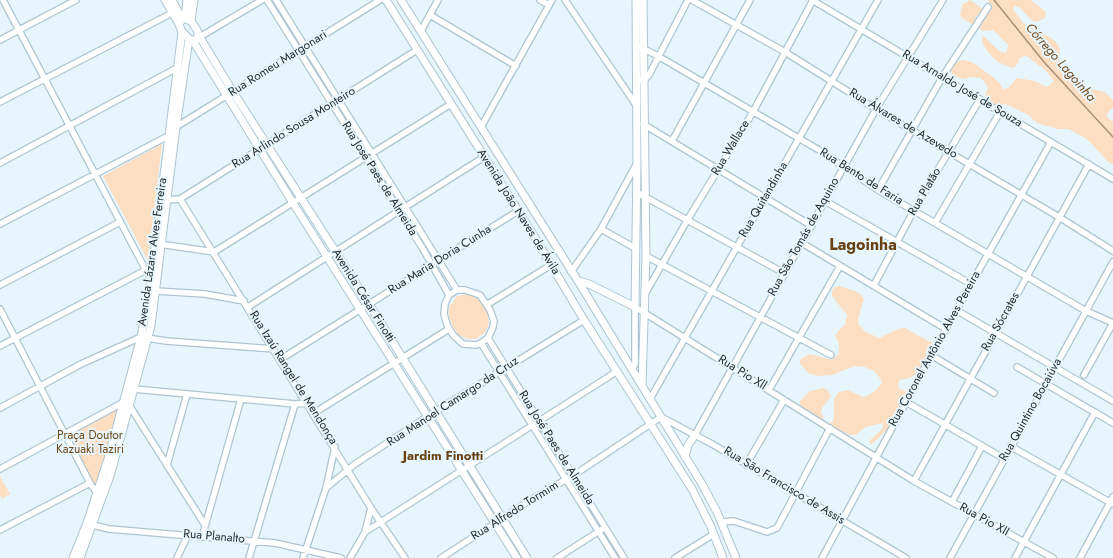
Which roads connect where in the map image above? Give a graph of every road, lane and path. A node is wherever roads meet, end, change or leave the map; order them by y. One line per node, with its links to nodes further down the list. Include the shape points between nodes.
1 (3, 0): 31 (street)
2 (76, 0): 31 (street)
3 (165, 0): 26 (main road)
4 (172, 0): 28 (main road)
5 (186, 0): 28 (main road)
6 (194, 0): 28 (main road)
7 (262, 0): 34 (street)
8 (267, 0): 40 (street, Rua José Paes de Almeida)
9 (276, 0): 37 (street, Rua José Paes de Almeida)
10 (380, 0): 37 (street, Rua Romeu Margonari)
11 (386, 0): 39 (main road, Avenida João Naves de Ávila)
12 (401, 0): 32 (main road, Avenida João Naves de Ávila)
13 (438, 0): 27 (street)
14 (540, 0): 24 (street)
15 (565, 0): 59 (street)
16 (636, 0): 36 (main road)
17 (643, 0): 38 (main road)
18 (688, 0): 42 (street)
19 (692, 0): 29 (street, Rua Álvares de Azevedo)
20 (750, 0): 29 (street)
21 (813, 0): 30 (street, Rua Arnaldo José de Souza); 41 (street, Rua Wallace)
22 (878, 0): 30 (street, Rua Quitandinha)
23 (943, 0): 43 (street, Rua São Tomás de Aquino)
24 (551, 3): 44 (street)
25 (988, 7): 46 (street)
26 (172, 13): 28 (main road); 47 (street)
27 (430, 15): 32 (street); 44 (street)
28 (184, 21): 33 (main road); 34 (main road)
29 (738, 25): 41 (street, Rua Álvares de Azevedo); 51 (street)
30 (861, 28): 43 (street, Rua Arnaldo José de Souza); 50 (street, Rua Quitandinha)
31 (19, 30): 35 (street); 47 (street)
32 (421, 31): 66 (main road, Avenida João Naves de Ávila)
33 (182, 32): 34 (main road); 45 (main road, Avenida Lázara Alves Ferreira)
34 (196, 38): 52 (main road, Avenida César Finotti); 53 (main road, Avenida César Finotti); 65 (main road, Avenida Lázara Alves Ferreira)
35 (0, 40)
36 (636, 46): 38 (street, Rua Bento de Faria); 48 (main road)
37 (305, 47): 40 (street, Rua Romeu Margonari); 55 (street, Rua José Paes de Almeida)
38 (644, 49): 42 (street, Rua Bento de Faria); 49 (main road)
39 (417, 50): 55 (street, Rua Arlindo Sousa Monteiro); 58 (main road, Avenida João Naves de Ávila)
40 (299, 51): 52 (street, Rua Romeu Margonari); 57 (street, Rua José Paes de Almeida)
41 (785, 52): 50 (street, Rua Álvares de Azevedo); 61 (street, Rua Wallace)
42 (658, 56): 49 (street); 51 (street, Rua Bento de Faria)
43 (908, 57): 46 (street, Rua Arnaldo José de Souza); 60 (street, Rua São Tomás de Aquino)
44 (516, 66): 66 (street)
45 (177, 68): 64 (street); 68 (main road, Avenida Lázara Alves Ferreira)
46 (943, 76): 54 (street, Rua Arnaldo José de Souza); 67 (street)
47 (44, 79): 56 (street); 64 (street)
48 (636, 80): 49 (street); 59 (main road)
49 (644, 80): 63 (main road)
50 (832, 81): 60 (street, Rua Álvares de Azevedo); 69 (street, Rua Quitandinha)
51 (705, 84): 61 (street, Rua Bento de Faria); 70 (street)
52 (233, 92): 53 (street, Rua Romeu Margonari); 72 (main road, Avenida César Finotti)
53 (226, 96): 65 (street, Rua Romeu Margonari); 73 (main road, Avenida César Finotti)
54 (980, 99): 62 (street, Rua Arnaldo José de Souza); 74 (street, Rua Platão)
55 (339, 100): 57 (street, Rua Arlindo Sousa Monteiro); 75 (street, Rua José Paes de Almeida)
56 (0, 102)
57 (332, 104): 72 (street, Rua Arlindo Sousa Monteiro); 77 (street, Rua José Paes de Almeida)
58 (451, 104): 75 (street); 76 (main road, Avenida João Naves de Ávila)
59 (636, 105): 79 (main road)
60 (876, 109): 67 (street, Rua Álvares de Azevedo); 82 (street, Rua São Tomás de Aquino)
61 (753, 112): 69 (street, Rua Bento de Faria); 83 (street, Rua Wallace)
62 (1000, 112): 71 (street, Rua Arnaldo José de Souza); 80 (street)
63 (644, 124): 70 (street); 90 (main road)
64 (69, 127): 78 (street); 84 (street)
65 (176, 127): 85 (main road, Avenida Lázara Alves Ferreira)
66 (481, 127): 126 (main road, Avenida João Naves de Ávila)
67 (912, 130): 74 (street, Rua Álvares de Azevedo); 87 (street)
68 (168, 136): 84 (street); 85 (main road, Avenida Lázara Alves Ferreira)
69 (799, 138): 82 (street, Rua Bento de Faria); 91 (street, Rua Quitandinha)
70 (672, 141): 83 (street)
71 (1051, 142): 81 (street, Rua Arnaldo José de Souza); 89 (street, Rua Coronel Antônio Alves Pereira)
72 (268, 144): 73 (street, Rua Arlindo Sousa Monteiro); 92 (main road, Avenida César Finotti)
73 (260, 150): 93 (street, Rua Arlindo Sousa Monteiro); 96 (main road, Avenida César Finotti)
74 (948, 152): 80 (street, Rua Álvares de Azevedo); 98 (street, Rua Platão)
75 (372, 154): 77 (street); 97 (street, Rua José Paes de Almeida)
76 (484, 157): 97 (street); 100 (main road, Avenida João Naves de Ávila)
77 (366, 158): 92 (street); 99 (street, Rua José Paes de Almeida)
78 (0, 163)
79 (637, 163): 88 (main road); 107 (street)
80 (968, 164): 89 (street, Rua Álvares de Azevedo); 104 (street)
81 (1089, 164): 86 (street, Rua Arnaldo José de Souza); 101 (street, Rua Sócrates)
82 (844, 166): 87 (street, Rua Bento de Faria); 95 (street, Rua São Tomás de Aquino)
83 (720, 169): 91 (street); 102 (street, Rua Wallace)
84 (95, 174): 103 (street); 105 (street)
85 (167, 174): 94 (main road, Avenida Lázara Alves Ferreira); 110 (main road, Avenida Lázara Alves Ferreira)
86 (1113, 179)
87 (878, 190): 98 (street, Rua Bento de Faria)
88 (636, 192): 90 (street); 112 (main road)
89 (1020, 195): 101 (street, Rua Álvares de Azevedo); 116 (street, Rua Coronel Antônio Alves Pereira)
90 (645, 197): 102 (street); 117 (main road)
91 (766, 197): 106 (street); 111 (street, Rua Quitandinha)
92 (301, 198): 96 (street); 113 (main road, Avenida César Finotti)
93 (180, 199): 94 (street, Rua Arlindo Sousa Monteiro); 115 (street, Rua Izaú Rangel de Mendonça)
94 (167, 200): 110 (main road, Avenida Lázara Alves Ferreira)
95 (825, 201): 106 (street, Rua São Tomás de Aquino); 108 (street)
96 (292, 203): 115 (street); 118 (main road, Avenida César Finotti)
97 (405, 207): 99 (street); 119 (street, Rua José Paes de Almeida)
98 (914, 210): 104 (street, Rua Bento de Faria); 108 (street, Rua Platão)
99 (399, 211): 113 (street); 121 (street, Rua José Paes de Almeida)
100 (518, 211): 119 (street, Rua Maria Doria Cunha); 122 (main road, Avenida João Naves de Ávila)
101 (1059, 217): 114 (street, Rua Álvares de Azevedo); 128 (street, Rua Sócrates)
102 (688, 219): 111 (street); 123 (street, Rua Wallace)
103 (120, 222): 125 (street); 132 (street)
104 (935, 223): 116 (street, Rua Bento de Faria)
105 (0, 224)
106 (812, 226): 109 (street, Rua São Tomás de Aquino)
107 (601, 229): 112 (street); 126 (street)
108 (898, 241): 131 (street); 133 (street, Rua Platão)
109 (802, 243): 124 (street); 127 (street, Rua São Tomás de Aquino)
110 (158, 244): 115 (street); 129 (main road, Avenida Lázara Alves Ferreira); 136 (main road, Avenida Lázara Alves Ferreira)
111 (738, 246): 127 (street); 137 (street, Rua Quitandinha)
112 (635, 248): 144 (main road)
113 (335, 251): 118 (street); 141 (main road, Avenida César Finotti)
114 (1113, 251)
115 (214, 252): 140 (street, Rua Izaú Rangel de Mendonça)
116 (988, 253): 128 (street, Rua Bento de Faria); 131 (street, Rua Coronel Antônio Alves Pereira)
117 (646, 256): 123 (street); 138 (main road)
118 (326, 257): 143 (street); 146 (main road, Avenida César Finotti)
119 (439, 261): 121 (street, Rua Maria Doria Cunha); 134 (street, Rua José Paes de Almeida)
120 (1113, 262): 148 (street, Rua Quintino Bocaiúva)
121 (432, 265): 139 (street, Rua José Paes de Almeida); 141 (street, Rua Maria Doria Cunha)
122 (551, 265): 135 (main road, Avenida João Naves de Ávila); 142 (street)
123 (662, 265): 137 (street); 138 (street, Rua Wallace)
124 (840, 266): 133 (street); 158 (street)
125 (146, 270): 129 (street); 159 (street)
126 (572, 272): 130 (main road, Avenida João Naves de Ávila)
127 (784, 273): 150 (street, Rua São Tomás de Aquino)
128 (1027, 276): 148 (street, Rua Bento de Faria); 155 (street, Rua Sócrates)
129 (150, 278): 156 (main road, Avenida Lázara Alves Ferreira)
130 (578, 281): 135 (main road); 144 (main road, Rua Pio Xll); 173 (main road, Avenida João Naves de Ávila)
131 (971, 284): 147 (street, Rua Coronel Antônio Alves Pereira)
132 (0, 285)
133 (874, 285): 154 (street)
134 (457, 290): 139 (street); 142 (street, via 480,295)
135 (567, 290): 151 (main road, Avenida João Naves de Ávila)
136 (156, 291): 140 (street); 156 (main road, Avenida Lázara Alves Ferreira)
137 (711, 292): 150 (street); 157 (street, Rua Quitandinha)
138 (645, 294): 149 (main road)
139 (449, 295): 153 (street, via 444,309)
140 (244, 301): 143 (street, Rua Izaú Rangel de Mendonça)
141 (369, 304): 146 (street, Rua Maria Doria Cunha); 166 (main road, Avenida César Finotti)
142 (488, 304): 160 (street, via 494,321)
143 (248, 307): 163 (street, Rua Izaú Rangel de Mendonça)
144 (635, 307): 149 (street, Rua Pio Xll); 173 (street, via 635,364)
145 (0, 309): 159 (street)
146 (361, 309): 167 (street, Rua Maria Doria Cunha); 168 (main road, Avenida César Finotti)
147 (956, 310): 154 (street, Rua Coronel Antônio Alves Pereira); 155 (street)
148 (1086, 311): 152 (street, Rua Bento de Faria); 170 (street, Rua Quintino Bocaiúva)
149 (643, 312): 157 (street, Rua Pio Xll); 180 (main road)
150 (760, 318): 158 (street); 172 (street, Rua São Tomás de Aquino)
151 (584, 320): 171 (street, Rua Manoel Camargo da Cruz); 175 (main road, Avenida João Naves de Ávila)
152 (1113, 323): 176 (street)
153 (449, 329): 161 (street, via 463,344); 166 (street)
154 (946, 329): 165 (street, Rua Coronel Antônio Alves Pereira)
155 (996, 332): 170 (street); 177 (street, Rua Sócrates)
156 (144, 337): 163 (street); 179 (street, via 81,364); 181 (main road, Avenida Lázara Alves Ferreira); 191 (main road, Avenida Lázara Alves Ferreira)
157 (685, 337): 172 (street, Rua Pio Xll); 186 (street, Rua Quitandinha)
158 (800, 337): 164 (street); 182 (street)
159 (15, 338): 162 (street); 179 (street)
160 (488, 338): 161 (street); 171 (street, Rua José Paes de Almeida)
161 (481, 343): 174 (street, Rua José Paes de Almeida)
162 (0, 346)
163 (274, 349): 167 (street, Rua Izaú Rangel de Mendonça)
164 (831, 355)
165 (931, 355): 177 (street); 189 (street, Rua Coronel Antônio Alves Pereira)
166 (402, 358): 168 (street); 194 (main road, Avenida César Finotti)
167 (281, 359): 190 (street, Rua Izaú Rangel de Mendonça)
168 (393, 363): 196 (street); 197 (main road, Avenida César Finotti)
169 (1017, 367): 178 (street)
170 (1055, 367): 178 (street, Rua Quintino Bocaiúva); 188 (street)
171 (506, 368): 174 (street, Rua Manoel Camargo da Cruz); 199 (street, Rua José Paes de Almeida)
172 (732, 368): 182 (street, Rua Pio Xll); 206 (street, Rua São Tomás de Aquino)
173 (632, 370): 180 (main road, Avenida João Naves de Ávila)
174 (500, 372): 194 (street, Rua Manoel Camargo da Cruz); 202 (street, Rua José Paes de Almeida)
175 (616, 372): 199 (street); 203 (main road, Avenida João Naves de Ávila)
176 (1084, 375)
177 (970, 379): 183 (street); 201 (street, Rua Sócrates)
178 (1046, 383): 195 (street); 208 (street, Rua Quintino Bocaiúva)
179 (41, 386): 193 (street); 205 (street)
180 (642, 386): 186 (main road, Avenida João Naves de Ávila)
181 (134, 389): 184 (street); 191 (main road, Avenida Lázara Alves Ferreira)
182 (769, 390): 187 (street, Rua Pio Xll)
183 (994, 393)
184 (188, 394): 185 (street); 213 (street)
185 (241, 398): 192 (street); 237 (street)
186 (650, 399): 198 (main road, Avenida João Naves de Ávila)
187 (784, 400): 204 (street, Rua Pio Xll); 215 (street)
188 (1113, 401)
189 (906, 402): 201 (street); 211 (street, Rua Coronel Antônio Alves Pereira)
190 (308, 403): 192 (street); 196 (street, Rua Izaú Rangel de Mendonça)
191 (126, 404): 205 (street); 213 (street); 226 (main road, Avenida Lázara Alves Ferreira)
192 (295, 404): 245 (street)
193 (0, 408)
194 (436, 411): 197 (street, Rua Manoel Camargo da Cruz); 214 (main road, Avenida César Finotti)
195 (1095, 412): 200 (street); 219 (street)
196 (314, 413): 209 (street, Rua Izaú Rangel de Mendonça)
197 (428, 416): 217 (street, Rua Manoel Camargo da Cruz); 218 (main road, Avenida César Finotti)
198 (661, 417): 203 (street); 206 (street, Rua São Francisco de Assis); 210 (main road, Avenida João Naves de Ávila)
199 (539, 420): 202 (street); 220 (street, Rua José Paes de Almeida)
200 (1113, 423)
201 (945, 424): 207 (street); 222 (street, Rua Sócrates)
202 (533, 425): 214 (street); 221 (street, Rua José Paes de Almeida)
203 (650, 425): 220 (street, Rua Alfredo Tormim); 242 (main road, Avenida João Naves de Ávila, via 692,489)
204 (830, 428): 211 (street, Rua Pio Xll); 225 (street)
205 (66, 435): 216 (street); 223 (street)
206 (695, 435): 210 (main road, via 688,445); 215 (street, Rua São Francisco de Assis)
207 (982, 446): 212 (street); 228 (street)
208 (1010, 446): 212 (street, Rua Quintino Bocaiúva); 219 (street)
209 (335, 447): 217 (street, Rua Izaú Rangel de Mendonça); 224 (street)
210 (685, 457): 233 (main road, Avenida João Naves de Ávila)
211 (877, 458): 222 (street, Rua Pio Xll); 232 (street, Rua Coronel Antônio Alves Pereira)
212 (1003, 458): 230 (street, Rua Quintino Bocaiúva)
213 (168, 465): 237 (street)
214 (470, 465): 218 (street); 231 (main road, Avenida César Finotti)
215 (746, 465): 225 (street, Rua São Francisco de Assis)
216 (0, 469)
217 (349, 470): 224 (street, Rua Manoel Camargo da Cruz); 229 (street, Rua Izaú Rangel de Mendonça)
218 (462, 470): 234 (street); 235 (main road, Avenida César Finotti)
219 (1061, 474): 227 (street); 246 (street)
220 (574, 475): 221 (street, Rua Alfredo Tormim); 238 (street, Rua José Paes de Almeida)
221 (566, 479): 231 (street, Rua Alfredo Tormim); 241 (street, Rua José Paes de Almeida)
222 (914, 481): 228 (street, Rua Pio XII)
223 (90, 483): 226 (street); 239 (street)
224 (326, 488): 247 (street)
225 (795, 493): 232 (street, Rua São Francisco de Assis); 233 (street, via 774,530 767,532 734,521)
226 (100, 496): 236 (main road, Avenida Lázara Alves Ferreira)
227 (1112, 501): 269 (street)
228 (952, 502): 230 (street, Rua Pio XII)
229 (371, 508): 234 (street, Rua Izaú Rangel de Mendonça); 240 (street)
230 (974, 514): 246 (street, Rua Pio XII); 266 (street, Rua Quintino Bocaiúva)
231 (504, 518): 235 (street, Rua Alfredo Tormim); 257 (main road, Avenida César Finotti)
232 (842, 521): 264 (street, Rua Coronel Antônio Alves Pereira); 265 (street, Rua São Francisco de Assis)
233 (722, 522): 263 (main road, Avenida João Naves de Ávila)
234 (381, 523): 240 (street); 254 (street, Rua Izaú Rangel de Mendonça)
235 (495, 523): 255 (street, Rua Alfredo Tormim); 256 (main road, Avenida César Finotti)
236 (90, 525): 243 (street, Rua Planalto); 248 (main road, Avenida Lázara Alves Ferreira)
237 (204, 525): 244 (street)
238 (606, 528): 241 (street); 260 (street, Rua José Paes de Almeida)
239 (0, 530)
240 (365, 532): 253 (street)
241 (599, 532): 258 (street); 259 (street, Rua José Paes de Almeida)
242 (714, 534): 261 (street); 262 (main road, Avenida João Naves de Ávila)
243 (188, 535): 244 (street, Rua Planalto); 249 (street)
244 (202, 536): 245 (street, Rua Planalto)
245 (255, 540): 247 (street, Rua Planalto); 250 (street)
246 (1024, 542): 267 (street); 268 (street, Rua Pio XII)
247 (306, 550): 251 (street); 252 (street, Rua Planalto)
248 (74, 557)
249 (177, 558)
250 (248, 558)
251 (304, 558)
252 (340, 558)
253 (350, 558)
254 (405, 558)
255 (441, 558)
256 (517, 558)
257 (527, 558)
258 (557, 558)
259 (615, 558)
260 (624, 558)
261 (675, 558)
262 (723, 558)
263 (736, 558)
264 (822, 558)
265 (906, 558)
266 (950, 558)
267 (1015, 558)
268 (1053, 558)
269 (1080, 558)

